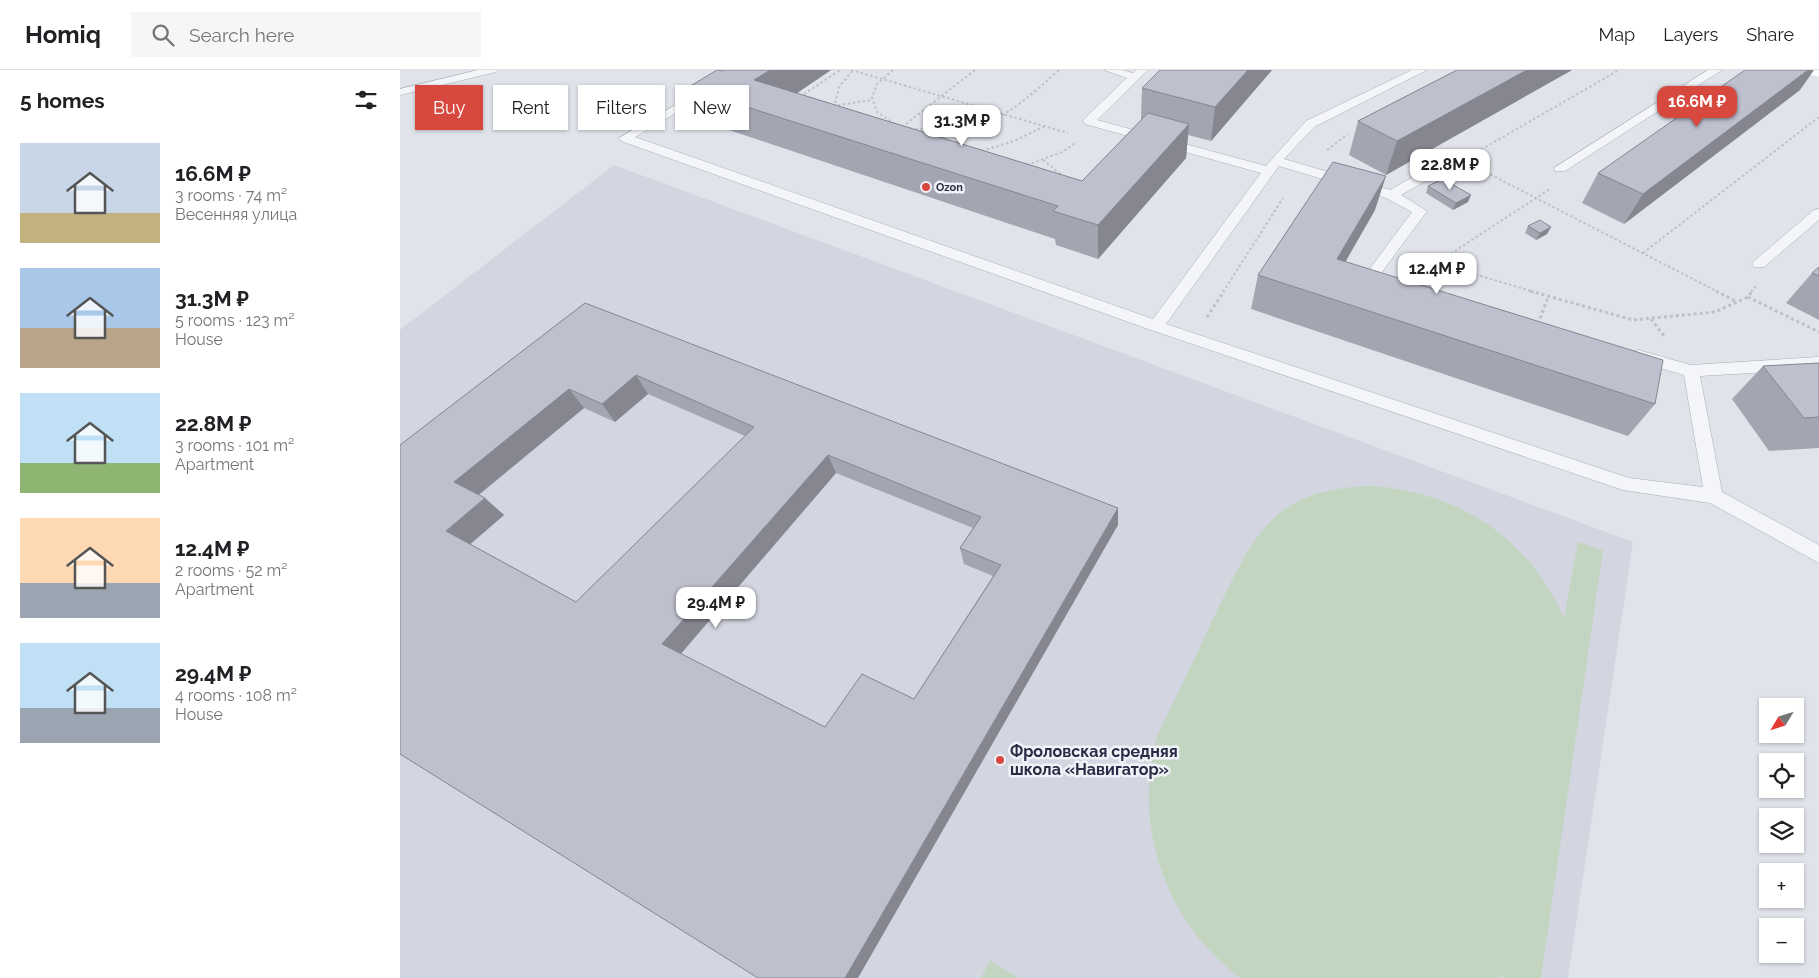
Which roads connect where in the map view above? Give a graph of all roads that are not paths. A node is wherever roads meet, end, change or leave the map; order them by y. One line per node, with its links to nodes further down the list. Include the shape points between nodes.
1 (492, 70): 9 (lane)
2 (743, 70): 17 (lane, via 625,138)
3 (1110, 70): 8 (lane)
4 (1716, 70): 12 (lane)
5 (1813, 70): 7 (street)
6 (1414, 71): 11 (lane, via 1310,124)
7 (1819, 72)
8 (1139, 73): 11 (lane, via 1089,121)
9 (400, 92)
10 (1444, 165): 13 (lane)
11 (1272, 166): 13 (lane); 17 (lane)
12 (1560, 168)
13 (1391, 195): 16 (lane, via 1420,212 1370,278)
14 (1819, 213): 15 (lane)
15 (1759, 264)
16 (1398, 286)
17 (1156, 326): 21 (lane, via 1629,485)
18 (1627, 353): 20 (lane)
19 (1819, 363): 20 (lane)
20 (1691, 371): 21 (lane)
21 (1714, 496): 22 (lane)
22 (1819, 555)

